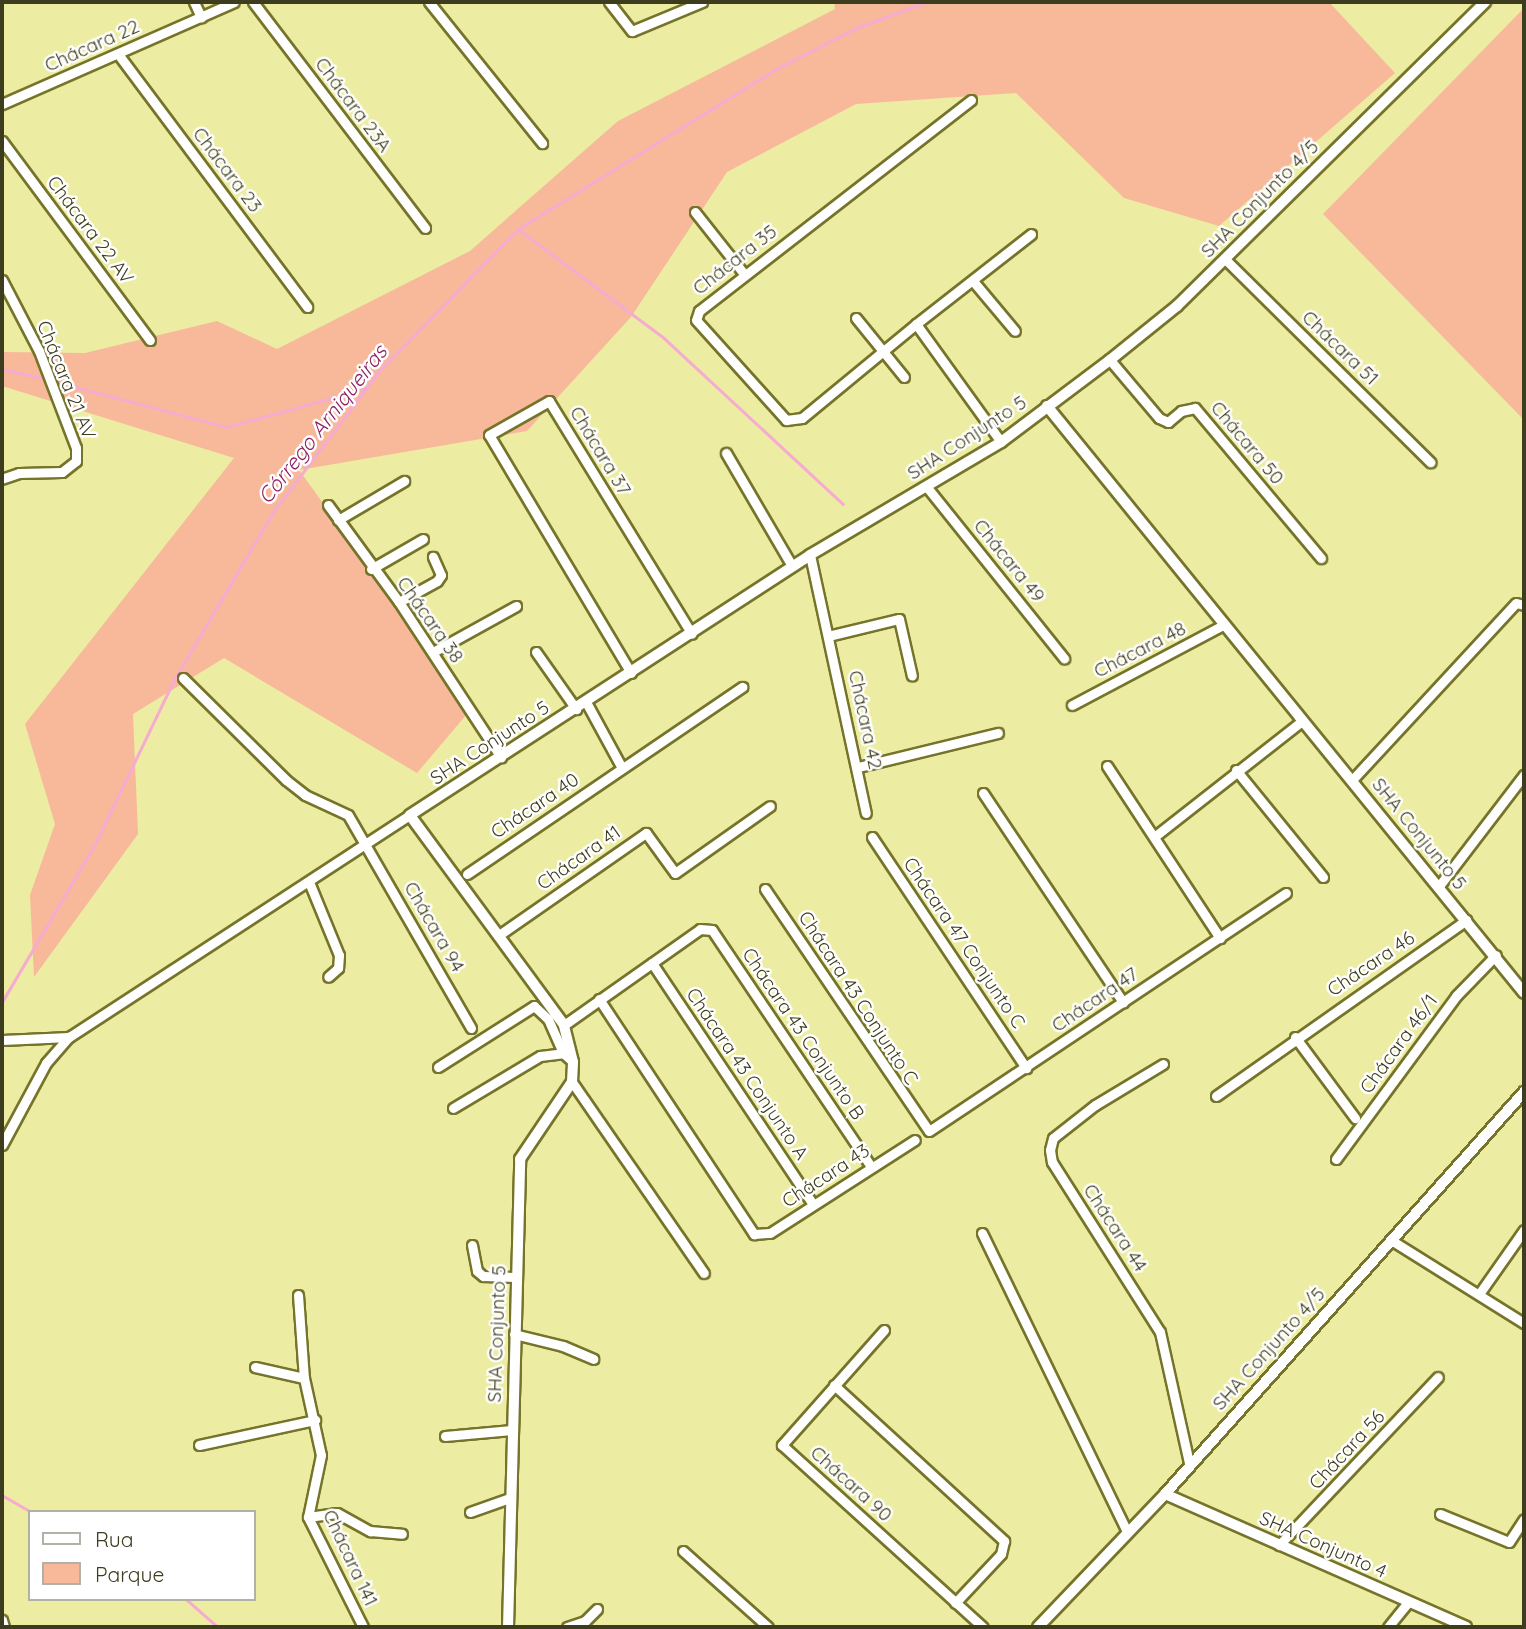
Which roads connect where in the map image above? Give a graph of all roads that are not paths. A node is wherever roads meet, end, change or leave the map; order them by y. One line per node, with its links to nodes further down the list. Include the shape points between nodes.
1 (194, 2): 8 (street)
2 (234, 2): 8 (street, Chácara 22)
3 (253, 2): 15 (street, Chácara 23A)
4 (429, 2): 13 (street)
5 (609, 2): 6 (street, via 632,31)
6 (702, 2)
7 (1485, 2): 17 (street, SHA Conjunto 4/5)
8 (201, 16): 9 (street, Chácara 22)
9 (118, 54): 11 (street, Chácara 22); 21 (street, Chácara 23)
10 (971, 100): 18 (street, Chácara 35)
11 (2, 104)
12 (2, 141): 25 (street, Chácara 22 AV)
13 (542, 143)
14 (695, 212): 18 (street)
15 (425, 228)
16 (1031, 234): 20 (street, Chácara 35)
17 (1225, 259): 27 (street, SHA Conjunto 4/5, via 1164,318); 32 (street, Chácara 51)
18 (745, 275): 26 (street, Chácara 35, via 699,311 696,320 786,421 802,418)
19 (2, 280): 33 (street, Chácara 21 AV, via 39,351 76,448 76,461 62,472 19,472)
20 (973, 281): 23 (street, Chácara 35); 24 (street)
21 (307, 307)
22 (856, 318): 26 (street)
23 (916, 324): 26 (street, Chácara 35); 30 (street)
24 (1015, 331)
25 (150, 340)
26 (883, 351): 28 (street)
27 (1110, 360): 29 (street, SHA Conjunto 4/5); 41 (street, Chácara 50, via 1164,421 1195,408)
28 (905, 377)
29 (1047, 407): 30 (street, SHA Conjunto 5); 47 (street, SHA Conjunto 5)
30 (1002, 442): 35 (street, SHA Conjunto 5)
31 (726, 453): 42 (street)
32 (1430, 462)
33 (2, 479)
34 (404, 481): 37 (street)
35 (926, 486): 39 (street, SHA Conjunto 5); 52 (street, Chácara 49)
36 (328, 505): 37 (street, Chácara 38)
37 (338, 520): 43 (street, Chácara 38)
38 (423, 539): 43 (street)
39 (810, 555): 42 (street, SHA Conjunto 5); 49 (street, Chácara 42)
40 (433, 557): 44 (street, via 441,575 437,581)
41 (1321, 558)
42 (792, 566): 48 (street, SHA Conjunto 5)
43 (371, 569): 44 (street, Chácara 38)
44 (399, 602): 50 (street, Chácara 38)
45 (1524, 605): 68 (street, via 1516,603)
46 (516, 606): 50 (street)
47 (1223, 625): 58 (street, Chácara 48); 60 (street, SHA Conjunto 5)
48 (692, 634): 53 (street, SHA Conjunto 5); 53 (street, Chácara 37, via 549,401 489,435)
49 (828, 636): 54 (street, via 899,619); 64 (street, Chácara 42)
50 (433, 652): 62 (street, Chácara 38)
51 (536, 652): 59 (street)
52 (1064, 658)
53 (631, 673): 57 (street, SHA Conjunto 5)
54 (912, 676)
55 (183, 678): 75 (street, Chácara 94, via 305,796 348,815)
56 (742, 687): 65 (street, Chácara 40)
57 (586, 702): 59 (street, SHA Conjunto 5); 65 (street)
58 (1072, 705)
59 (576, 709): 62 (street, SHA Conjunto 5)
60 (1303, 721): 66 (street); 68 (street, SHA Conjunto 5)
61 (998, 733): 64 (street)
62 (501, 757): 72 (street, SHA Conjunto 5)
63 (1107, 766): 74 (street)
64 (858, 767): 71 (street, Chácara 42)
65 (622, 768): 76 (street, Chácara 40)
66 (1236, 770): 74 (street); 77 (street)
67 (1524, 775): 79 (street)
68 (1352, 780): 79 (street, SHA Conjunto 5)
69 (983, 793): 90 (street)
70 (770, 806): 83 (street, Chácara 41, via 674,873 646,833)
71 (866, 813)
72 (410, 815): 75 (street, SHA Conjunto 5); 83 (street)
73 (872, 837): 100 (street, Chácara 47 Conjunto C)
74 (1154, 837): 84 (street)
75 (365, 844): 78 (street, SHA Conjunto 5); 92 (street, Chácara 94)
76 (467, 873)
77 (1323, 877)
78 (309, 882): 87 (street, via 339,955 338,968); 93 (street, SHA Conjunto 5)
79 (1439, 886): 82 (street, SHA Conjunto 5)
80 (765, 889): 106 (street, Chácara 43 Conjunto C)
81 (1286, 893): 84 (street, Chácara 47)
82 (1466, 920): 85 (street, SHA Conjunto 5); 94 (street, Chácara 46)
83 (499, 935): 91 (street)
84 (1220, 937): 90 (street, Chácara 47)
85 (1496, 955): 88 (street, SHA Conjunto 5); 109 (street, Chácara 46/1, via 1456,996)
86 (652, 963): 89 (street); 110 (street, Chácara 43 Conjunto B, via 700,929 712,930); 111 (street, Chácara 43 Conjunto A)
87 (328, 978)
88 (1524, 993)
89 (599, 999): 91 (street); 111 (street, Chácara 43, via 754,1234 770,1233)
90 (1123, 1002): 100 (street, Chácara 47)
91 (564, 1025): 97 (street)
92 (471, 1028)
93 (69, 1037): 95 (street); 108 (street, via 35,1082)
94 (1295, 1037): 103 (street, Chácara 46); 105 (street)
95 (2, 1040)
96 (563, 1053): 97 (street); 99 (street, via 548,1019 534,1006); 104 (street, via 540,1056)
97 (573, 1062): 101 (street)
98 (1163, 1064): 132 (street, Chácara 44, via 1095,1105 1053,1138 1050,1150 1052,1162 1160,1332)
99 (438, 1067)
100 (1026, 1068): 106 (street, Chácara 47, via 933,1130)
101 (572, 1082): 116 (street); 117 (street, SHA Conjunto 5, via 520,1159)
102 (1524, 1092): 114 (street, SHA Conjunto 4/5)
103 (1216, 1096)
104 (453, 1108)
105 (1355, 1118)
106 (923, 1128)
107 (915, 1140): 110 (street, Chácara 43)
108 (2, 1145)
109 (1336, 1158)
110 (871, 1167): 111 (street, Chácara 43)
111 (813, 1204)
112 (1524, 1230): 118 (street)
113 (982, 1233): 139 (street)
114 (1391, 1240): 118 (street); 132 (street, SHA Conjunto 4/5)
115 (472, 1245): 117 (street, via 477,1271 483,1276)
116 (704, 1273)
117 (515, 1278): 122 (street, SHA Conjunto 5)
118 (1479, 1294): 120 (street)
119 (298, 1295): 126 (street, Chácara 141)
120 (1524, 1323)
121 (884, 1330): 127 (street, Chácara 90)
122 (514, 1334): 123 (street); 129 (street, SHA Conjunto 5)
123 (593, 1359)
124 (254, 1367): 126 (street)
125 (1438, 1377): 141 (street, Chácara 56)
126 (304, 1378): 128 (street, Chácara 141)
127 (834, 1385): 144 (street, via 1004,1541 1002,1554); 144 (street, Chácara 90, via 782,1445)
128 (315, 1420): 131 (street); 137 (street, Chácara 141, via 321,1455)
129 (512, 1430): 130 (street); 134 (street, SHA Conjunto 5)
130 (445, 1436)
131 (199, 1445)
132 (1189, 1463): 133 (street, SHA Conjunto 4/5)
133 (1165, 1494): 139 (street, SHA Conjunto 4/5); 141 (street, SHA Conjunto 4)
134 (510, 1498): 135 (street); 149 (street, SHA Conjunto 5)
135 (470, 1512)
136 (1440, 1514): 138 (street, via 1509,1542)
137 (308, 1517): 140 (street, via 337,1513 370,1531); 148 (street, Chácara 141)
138 (1524, 1519)
139 (1127, 1532): 153 (street, SHA Conjunto 4/5)
140 (402, 1535)
141 (1279, 1545): 143 (street, SHA Conjunto 4)
142 (683, 1550): 151 (street)
143 (1408, 1602): 154 (street); 155 (street, SHA Conjunto 4)
144 (955, 1603): 152 (street, Chácara 90)
145 (597, 1609): 150 (street, via 585,1621)
146 (2, 1620): 147 (street)
147 (4, 1627)
148 (363, 1627)
149 (508, 1627)
150 (567, 1627)
151 (768, 1627)
152 (983, 1627)
153 (1038, 1627)
154 (1388, 1627)
155 (1466, 1627)

